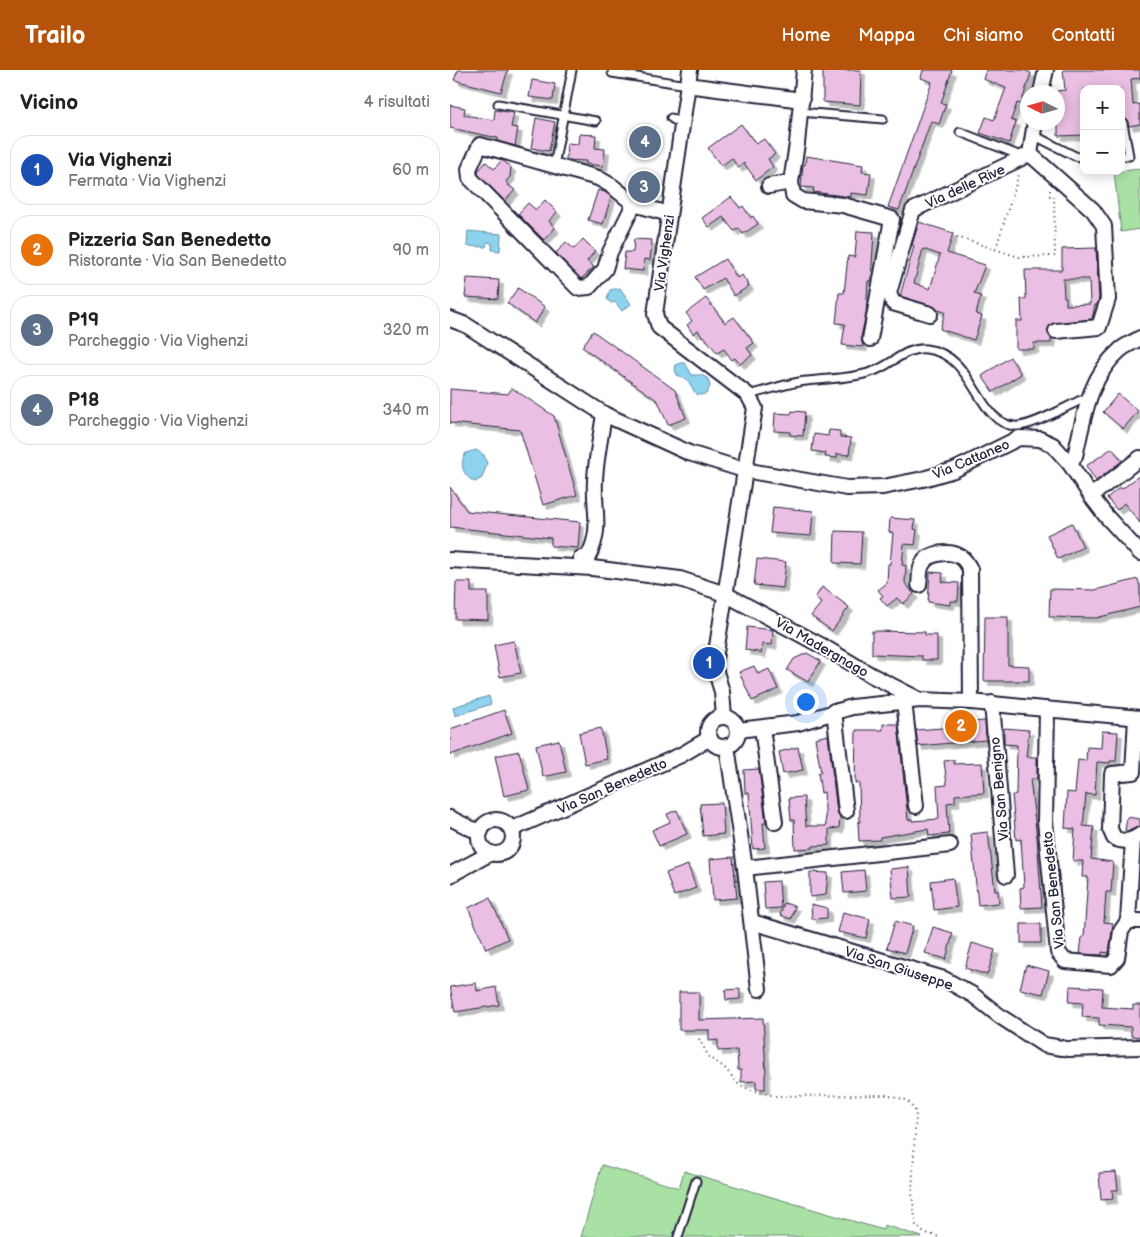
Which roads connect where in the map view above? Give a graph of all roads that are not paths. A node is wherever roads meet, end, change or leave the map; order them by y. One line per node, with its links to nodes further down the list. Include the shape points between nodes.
1 (572, 70): 10 (lane)
2 (690, 70): 6 (street, Via Vighenzi)
3 (804, 70): 9 (street)
4 (1046, 70): 7 (street)
5 (612, 73): 6 (lane)
6 (687, 85): 9 (street, via 744,89); 24 (street, Via Vighenzi, via 677,122)
7 (1042, 85)
8 (498, 104): 10 (lane)
9 (801, 106): 11 (lane); 21 (street)
10 (563, 115): 12 (lane); 20 (lane)
11 (883, 119)
12 (596, 121)
13 (1034, 130): 17 (street)
14 (1036, 130): 19 (lane)
15 (960, 132): 17 (lane)
16 (1125, 134): 18 (lane, via 1129,156)
17 (1027, 156): 25 (street, Via delle Rive, via 913,210 889,293 893,303); 27 (street, via 1093,210 1104,226 1108,299 1099,327)
18 (1125, 156)
19 (1080, 157)
20 (554, 166): 23 (street, via 598,178); 23 (street, via 480,145 469,170 470,178 578,288 590,287 605,269)
21 (791, 182): 22 (street); 29 (street, via 793,195 803,200 843,205 892,219)
22 (769, 186)
23 (634, 204): 24 (street)
24 (669, 214): 30 (street, Via Vighenzi, via 655,314 659,327)
25 (930, 314)
26 (450, 319): 32 (street, Via Cattaneo, via 466,325)
27 (1056, 331)
28 (1140, 338): 31 (street, via 1120,350 1100,374)
29 (870, 339)
30 (748, 395): 31 (lane, via 800,382 851,378 874,372 912,350 926,349 943,353 962,369 990,412 1001,422 1014,426 1031,423); 35 (street, via 755,408)
31 (1088, 398): 34 (street, via 1075,456)
32 (604, 414): 35 (street, Via Cattaneo, via 688,453); 38 (street, via 595,480 598,529 588,557)
33 (1140, 458): 36 (street)
34 (1070, 464): 35 (street, Via Cattaneo, via 1053,445 1040,439 1019,438 954,470 883,487 847,488); 36 (street, Via Cattaneo)
35 (744, 470): 41 (street)
36 (1091, 496): 37 (street, Via Cattaneo)
37 (1140, 554)
38 (581, 558)
39 (450, 560): 41 (street, Via Madergnago, via 610,570 680,579)
40 (919, 585): 44 (street, via 921,566 925,560 939,553 960,556 970,570)
41 (725, 594): 42 (street, Via Madergnago); 48 (street, via 714,665 722,692)
42 (920, 700): 43 (street); 44 (street)
43 (904, 701): 47 (street); 55 (street)
44 (971, 702): 45 (street)
45 (992, 703): 46 (street); 65 (street, Via San Benigno)
46 (1047, 709): 49 (street); 66 (street, Via San Benedetto, via 1045,822 1058,952 1065,961 1111,965 1117,958 1121,930)
47 (834, 711): 50 (street, via 798,723); 56 (street)
48 (724, 717): 51 (street, via 732,719); 52 (street, via 709,726)
49 (1138, 718): 54 (street)
50 (762, 728): 51 (street); 58 (street)
51 (738, 730): 53 (street, via 733,743)
52 (710, 738): 53 (street, via 715,744); 59 (street, Via San Benedetto, via 681,755)
53 (727, 746): 63 (street)
54 (1137, 773): 60 (street, via 1112,774 1110,828 1118,841)
55 (916, 806)
56 (846, 811)
57 (450, 818): 61 (street, via 472,829)
58 (776, 822)
59 (512, 829): 61 (street, via 504,821 488,822); 61 (street, via 512,845 506,851 499,854)
60 (1136, 838): 66 (street)
61 (484, 842): 64 (street)
62 (950, 845): 63 (street)
63 (745, 868): 67 (street)
64 (453, 874)
65 (1006, 875)
66 (1134, 921)
67 (752, 922): 68 (street); 69 (street, Via San Giuseppe, via 944,980 973,995 1001,1018 1044,1045 1065,1048)
68 (759, 989)
69 (1140, 1047)
70 (696, 1181): 71 (lane)
71 (678, 1237)

